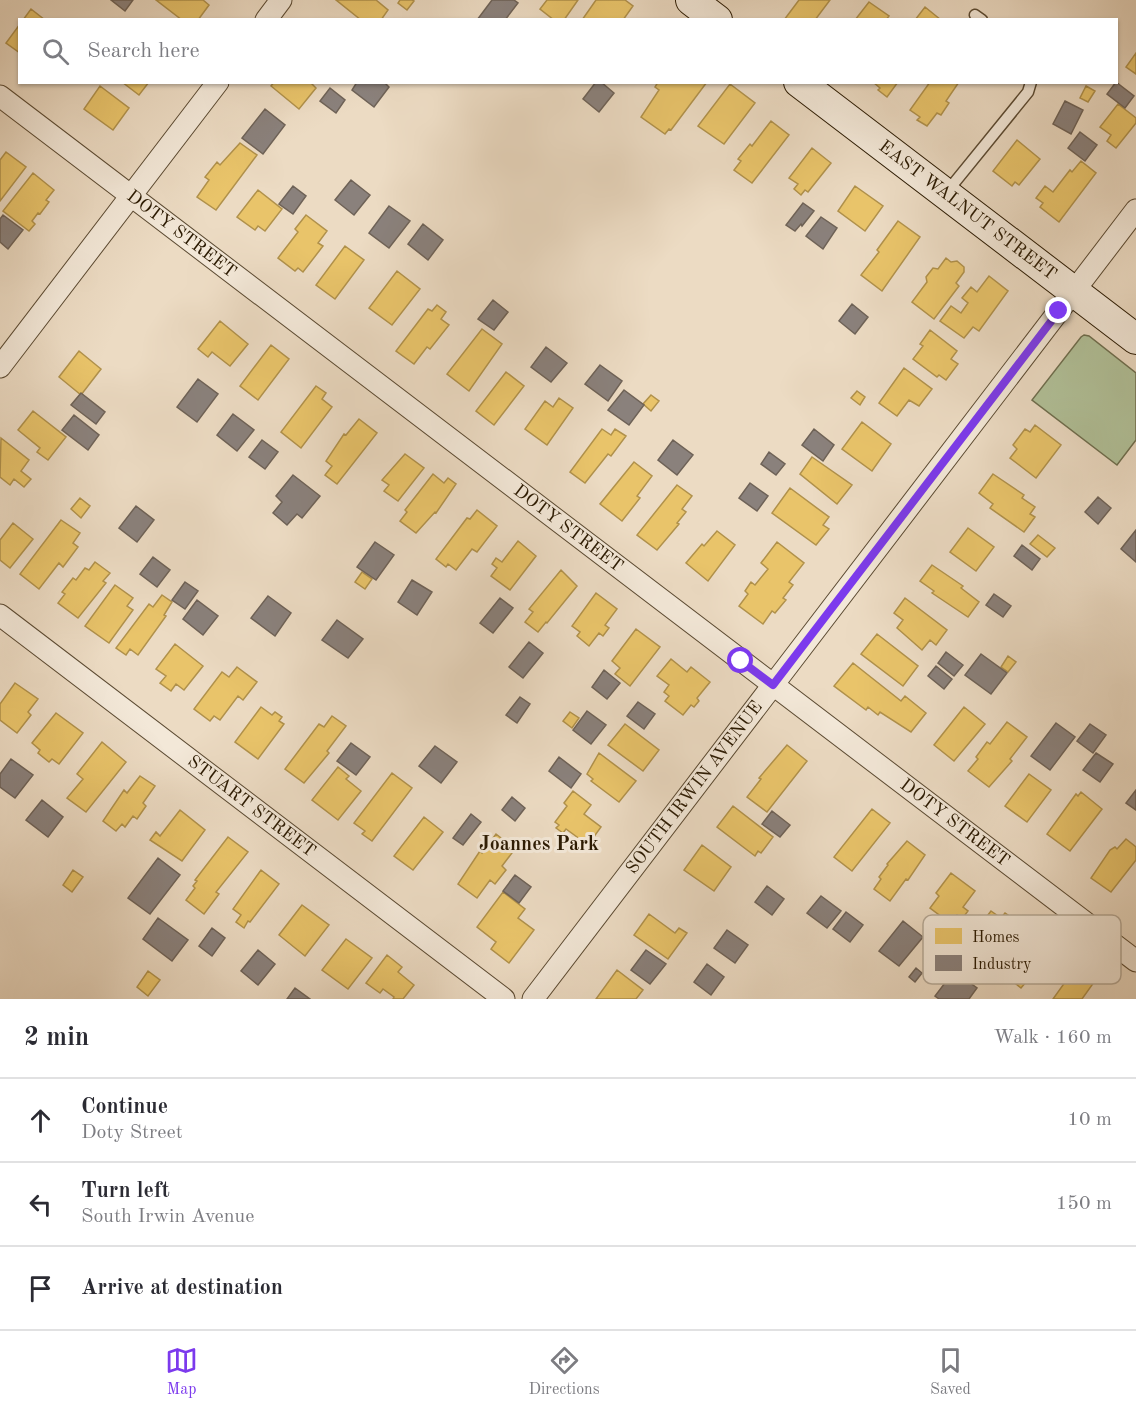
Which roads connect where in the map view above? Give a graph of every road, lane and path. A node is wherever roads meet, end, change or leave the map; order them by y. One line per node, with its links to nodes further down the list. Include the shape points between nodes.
1 (281, 0): 3 (street)
2 (691, 0): 4 (street)
3 (268, 18)
4 (714, 18)
5 (216, 84): 10 (street)
6 (802, 84): 9 (street, EAST WALNUT STREET)
7 (1030, 84): 9 (lane, via 1028,92)
8 (0, 96): 10 (street, DOTY STREET)
9 (945, 194): 12 (street, EAST WALNUT STREET)
10 (131, 196): 14 (street); 16 (street, DOTY STREET)
11 (1136, 210): 12 (street, SOUTH IRWIN AVENUE)
12 (1074, 292): 13 (street, EAST WALNUT STREET); 16 (street, SOUTH IRWIN AVENUE)
13 (1136, 339)
14 (1, 363)
15 (0, 615): 20 (street, STUART STREET)
16 (773, 685): 17 (street, DOTY STREET); 21 (street, SOUTH IRWIN AVENUE)
17 (1076, 915)
18 (1121, 950): 19 (street, DOTY STREET)
19 (1136, 961)
20 (504, 999)
21 (534, 999)

